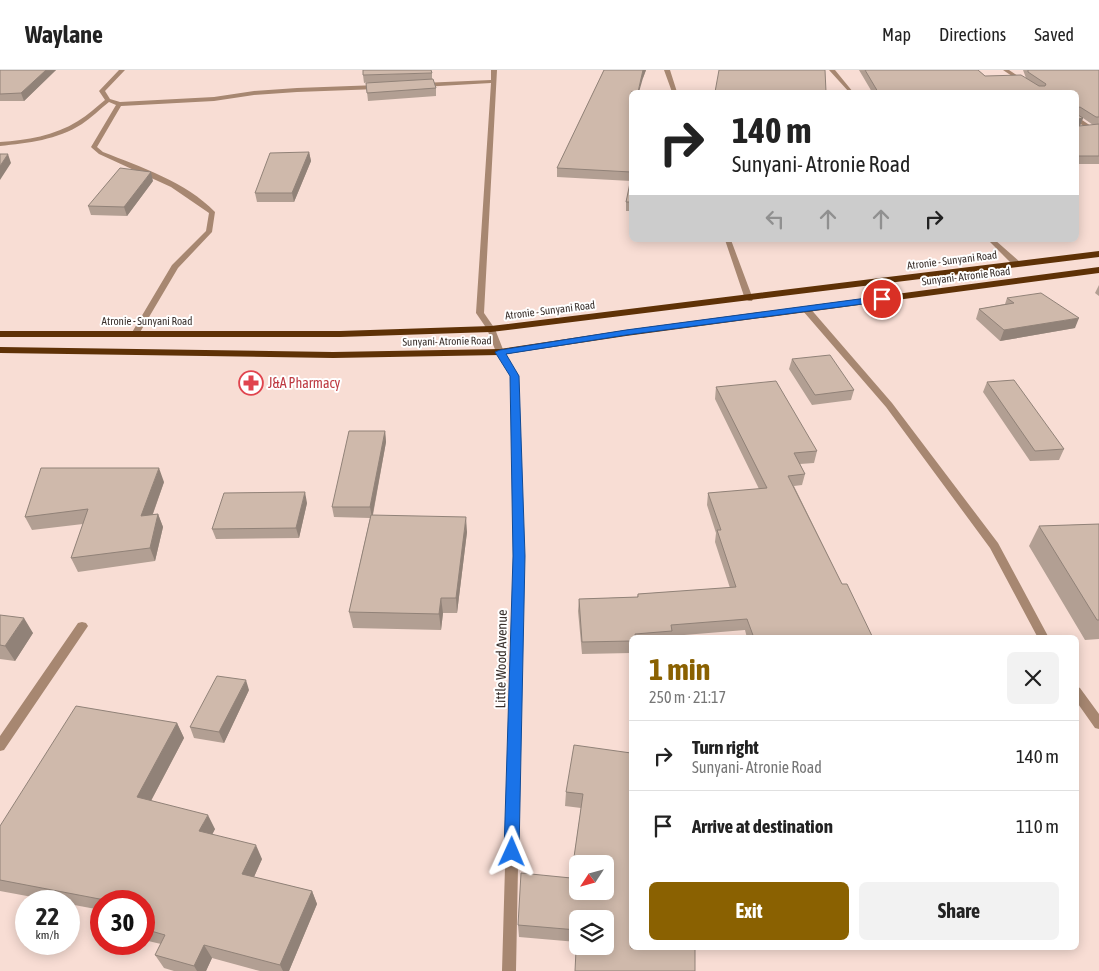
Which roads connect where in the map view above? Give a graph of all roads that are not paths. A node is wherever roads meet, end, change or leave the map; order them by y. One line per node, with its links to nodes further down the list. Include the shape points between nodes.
1 (122, 70): 12 (street, via 102,91)
2 (494, 70): 6 (street, Little Wood Avenue)
3 (667, 70): 9 (street)
4 (832, 70): 10 (street)
5 (1006, 70): 11 (street)
6 (494, 81): 7 (street); 26 (street, Little Wood Avenue, via 480,313)
7 (416, 86)
8 (381, 87): 13 (street)
9 (674, 90)
10 (849, 90)
11 (1036, 90)
12 (108, 100): 13 (street); 18 (street, via 82,122 61,132 31,142)
13 (119, 104): 28 (street, via 94,147 101,153 164,179 212,212 209,232 175,267)
14 (1079, 120): 16 (street)
15 (1099, 128): 16 (street)
16 (1092, 129): 17 (street)
17 (1079, 130)
18 (0, 144)
19 (729, 242): 24 (street)
20 (993, 242): 22 (street)
21 (1099, 254): 22 (highway, Atronie - Sunyani Road)
22 (1017, 264): 24 (highway, Atronie - Sunyani Road)
23 (1099, 270): 25 (highway, Sunyani- Atronie Road)
24 (749, 299): 26 (highway, Atronie - Sunyani Road)
25 (806, 309): 30 (highway, Sunyani- Atronie Road); 32 (street, via 889,405 994,546)
26 (491, 329): 28 (highway, Atronie - Sunyani Road, via 340,334); 30 (street, Little Wood Avenue)
27 (0, 334): 28 (highway, Atronie - Sunyani Road)
28 (135, 334)
29 (0, 350): 30 (highway, Sunyani- Atronie Road, via 333,355)
30 (500, 352): 36 (street, Little Wood Avenue, via 515,376 519,556)
31 (82, 626): 35 (street)
32 (1042, 635)
33 (1079, 695): 34 (street)
34 (1099, 724)
35 (0, 746)
36 (509, 971)

